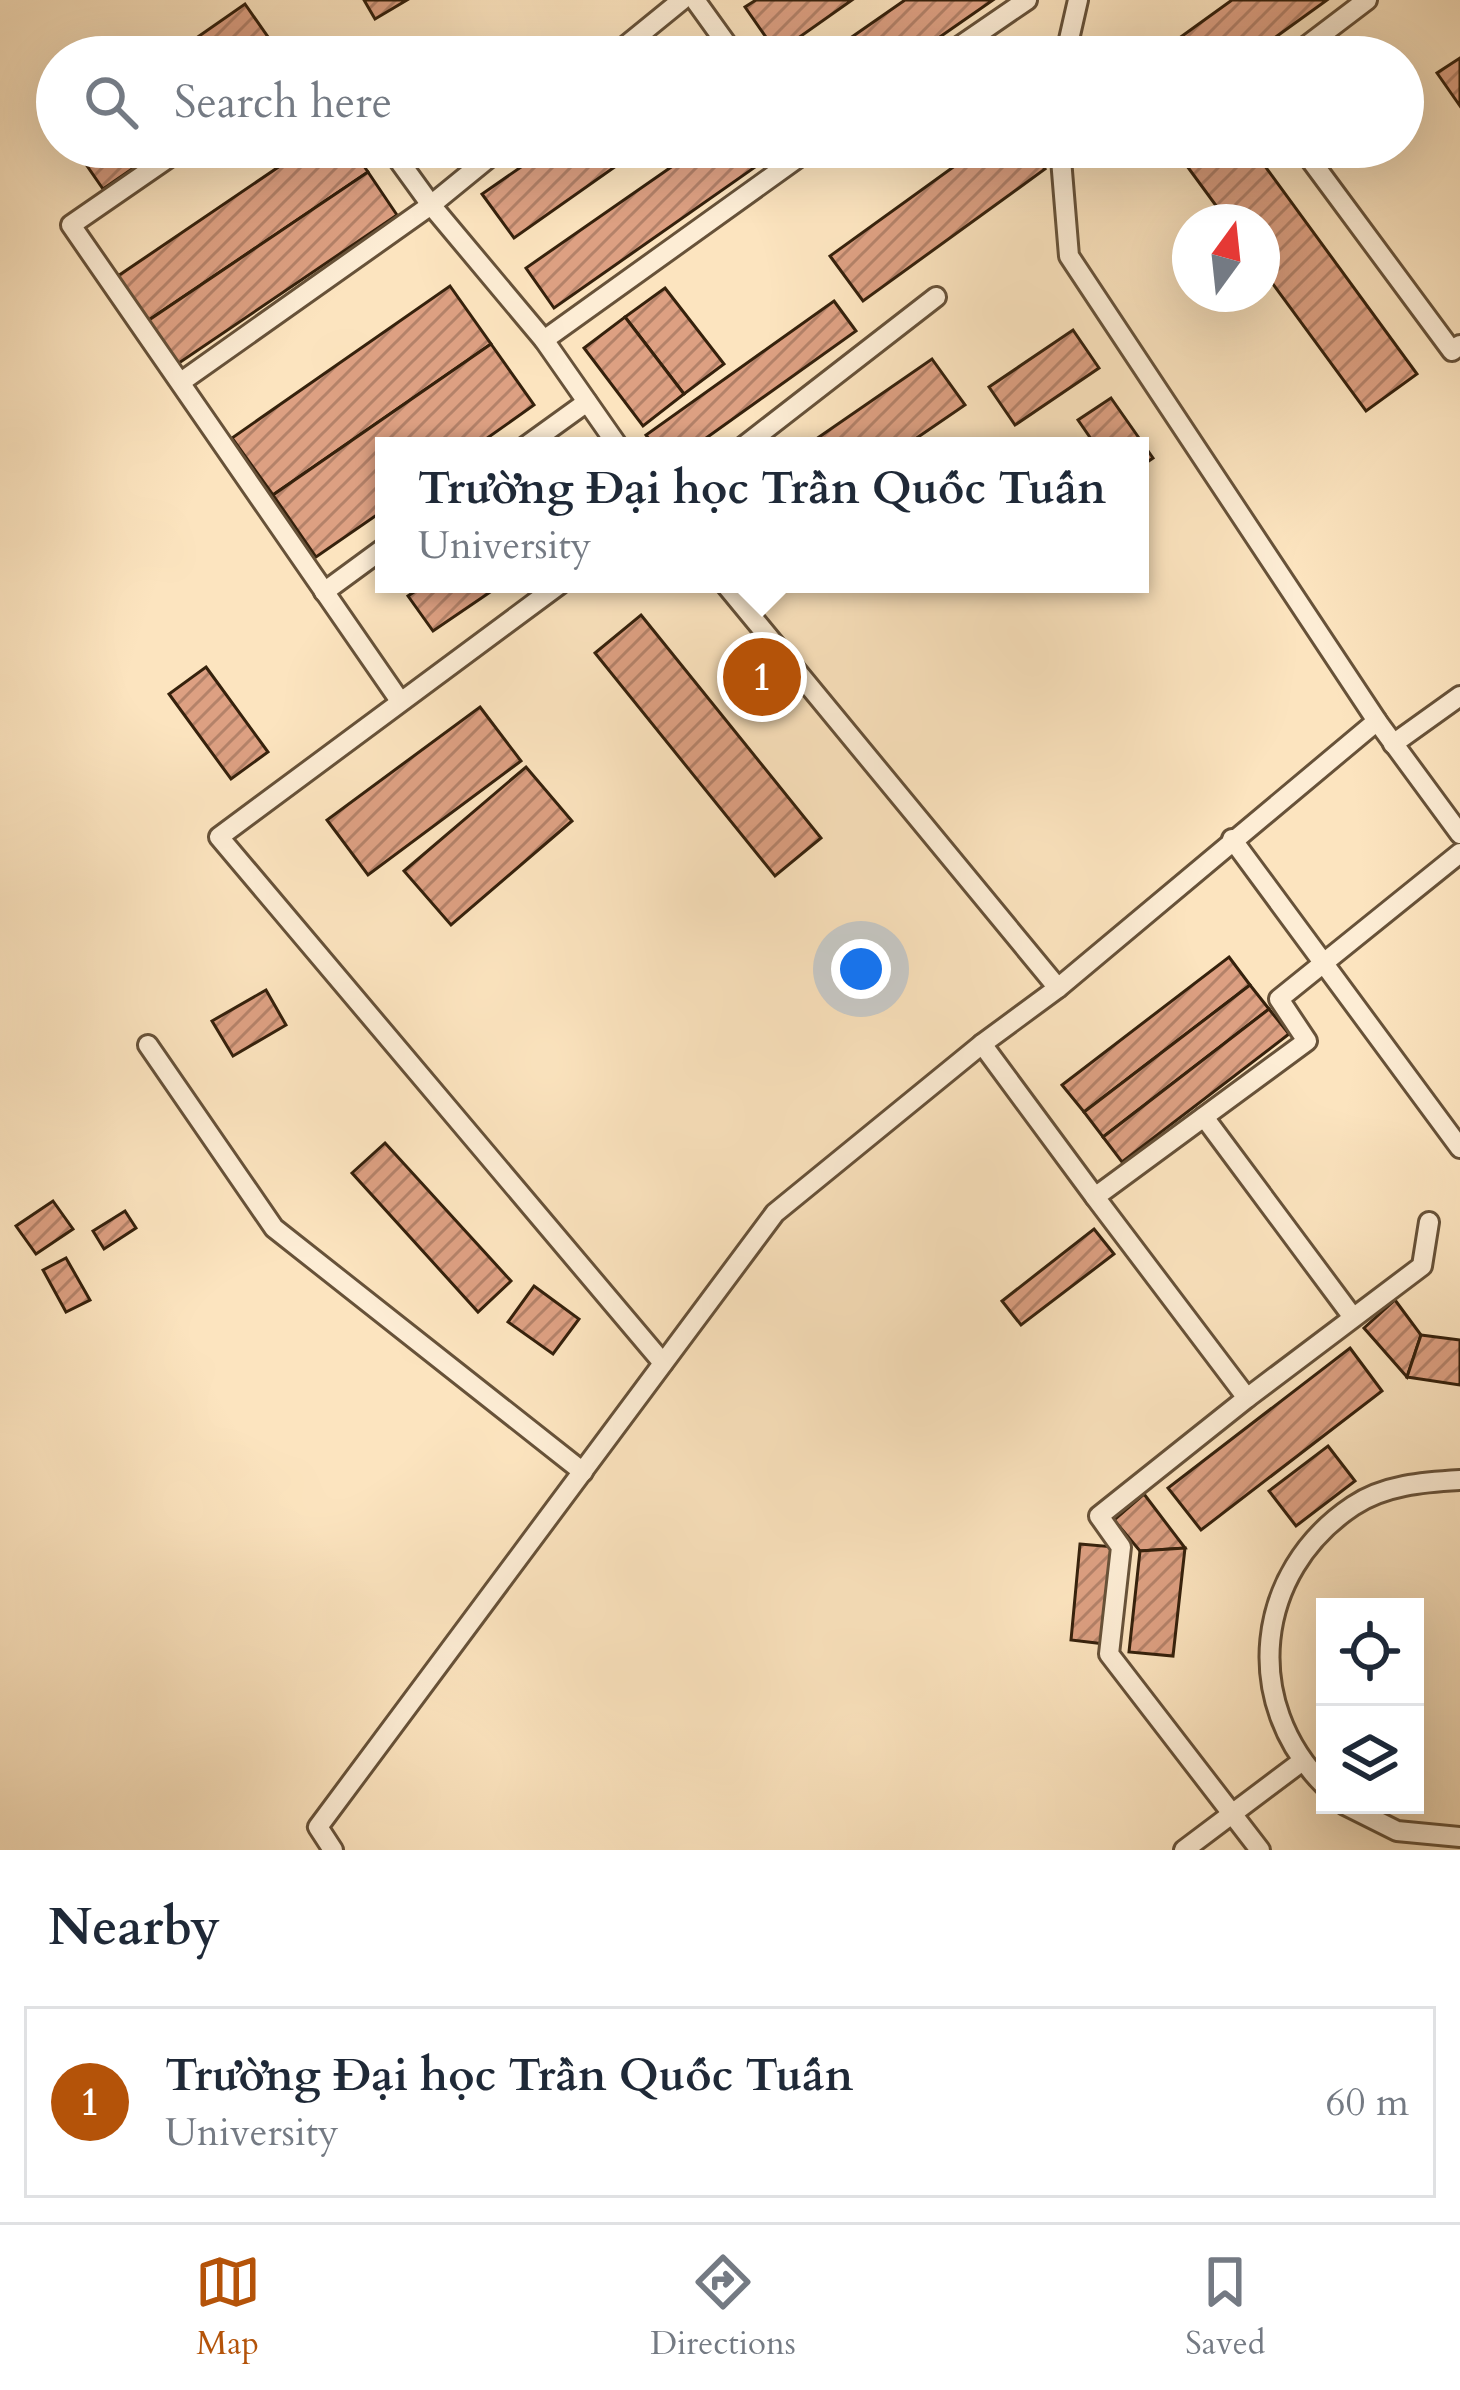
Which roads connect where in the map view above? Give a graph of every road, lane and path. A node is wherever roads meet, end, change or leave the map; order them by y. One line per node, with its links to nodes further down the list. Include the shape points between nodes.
1 (682, 0): 6 (lane)
2 (694, 0): 7 (lane)
3 (1027, 0): 8 (lane)
4 (1078, 0): 9 (lane)
5 (1367, 0): 10 (lane)
6 (638, 36)
7 (721, 36)
8 (975, 36)
9 (1070, 36)
10 (1320, 36)
11 (154, 168): 21 (lane, via 71,225)
12 (404, 168): 17 (lane)
13 (476, 168): 17 (lane)
14 (780, 168): 19 (lane)
15 (1062, 168): 32 (lane, via 1069,256)
16 (1316, 168): 20 (lane)
17 (431, 205): 19 (lane); 21 (lane)
18 (936, 297): 25 (lane)
19 (544, 340): 22 (lane)
20 (1457, 352)
21 (181, 382): 27 (lane)
22 (587, 402): 23 (lane); 24 (lane)
23 (538, 437)
24 (612, 437)
25 (756, 437)
26 (375, 555): 27 (lane)
27 (324, 592): 31 (lane)
28 (548, 593): 31 (lane)
29 (732, 593): 38 (lane)
30 (1460, 696): 33 (lane)
31 (400, 701): 46 (lane, via 219,837)
32 (1377, 721): 33 (lane); 35 (lane)
33 (1393, 744): 34 (lane)
34 (1460, 834)
35 (1232, 839): 37 (lane); 38 (lane)
36 (1460, 853): 37 (lane)
37 (1324, 964): 41 (lane, via 1279,999 1307,1041); 42 (lane)
38 (1058, 988): 39 (lane)
39 (982, 1044): 43 (lane); 46 (lane, via 775,1213)
40 (148, 1045): 48 (lane, via 274,1228)
41 (1204, 1117): 43 (lane); 45 (lane)
42 (1460, 1148)
43 (1095, 1197): 47 (lane)
44 (1429, 1222): 45 (lane, via 1422,1266)
45 (1352, 1316): 47 (lane)
46 (663, 1363): 48 (lane)
47 (1246, 1398): 52 (lane, via 1099,1516 1121,1547 1109,1654)
48 (583, 1472): 55 (lane, via 318,1827)
49 (1460, 1480): 50 (lane, via 1410,1483 1355,1504 1310,1542 1280,1593 1268,1651 1275,1709)
50 (1301, 1762): 51 (lane); 52 (lane)
51 (1316, 1777)
52 (1233, 1814): 56 (lane); 57 (lane)
53 (1363, 1814): 54 (lane, via 1396,1831)
54 (1460, 1838)
55 (333, 1850)
56 (1184, 1850)
57 (1260, 1850)

